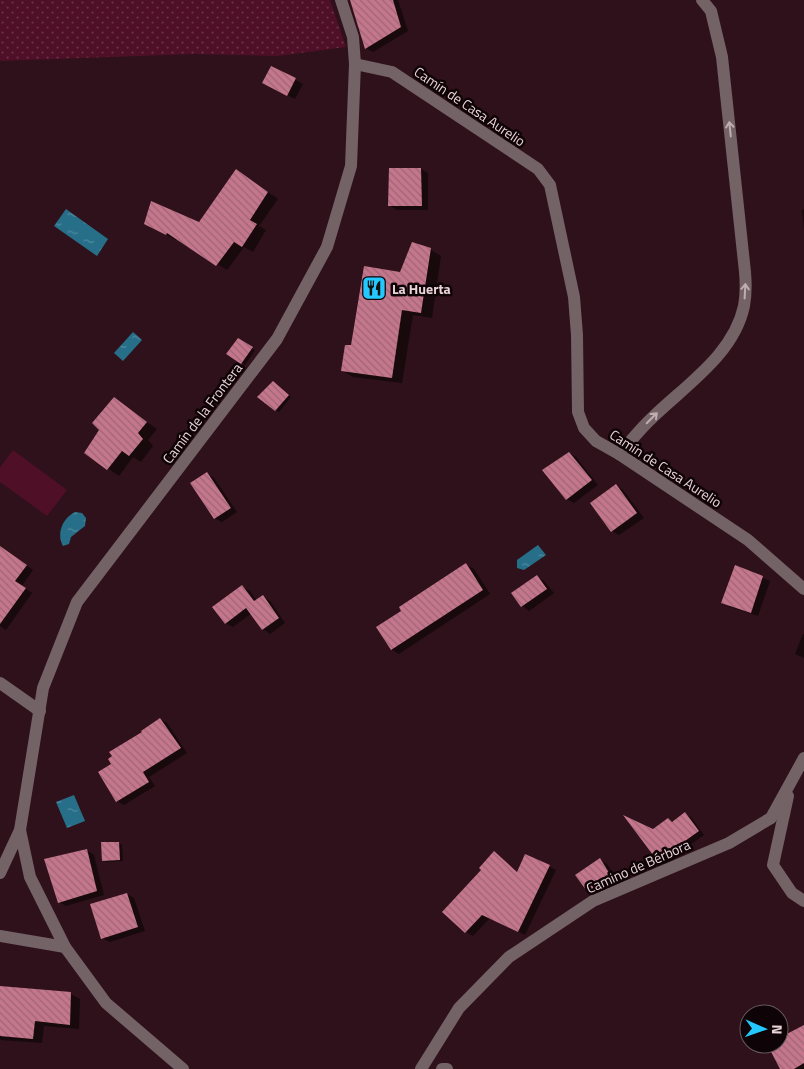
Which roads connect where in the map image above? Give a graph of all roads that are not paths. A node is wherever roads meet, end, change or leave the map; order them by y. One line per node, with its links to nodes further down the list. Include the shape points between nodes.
1 (342, 0): 4 (street, Camín de la Frontera)
2 (702, 0): 3 (street)
3 (713, 6): 5 (street, one-way to 3, via 651,418 711,363 738,326 744,307 745,272 722,57)
4 (355, 64): 5 (street, Camín de Casa Aurelio, via 392,72 538,169 550,185 574,297 578,412 584,428 596,441); 8 (street, Camín de la Frontera, via 351,166 327,247 277,339 77,602 43,688)
5 (619, 454): 6 (street, Camín de Casa Aurelio, via 748,540)
6 (804, 589)
7 (0, 683): 8 (street)
8 (40, 711): 11 (street, Camín de la Frontera)
9 (804, 758): 10 (street, Camino de Bérbora)
10 (792, 779): 13 (street, via 772,865 792,893); 17 (street, Camino de Bérbora, via 771,818 729,843 593,901 509,957 459,1008)
11 (20, 830): 12 (street); 15 (street, via 30,877)
12 (0, 873)
13 (804, 901)
14 (0, 936): 15 (street)
15 (64, 947): 16 (street, via 106,1003)
16 (183, 1069)
17 (421, 1069)
18 (442, 1069): 19 (street)
19 (448, 1069)

